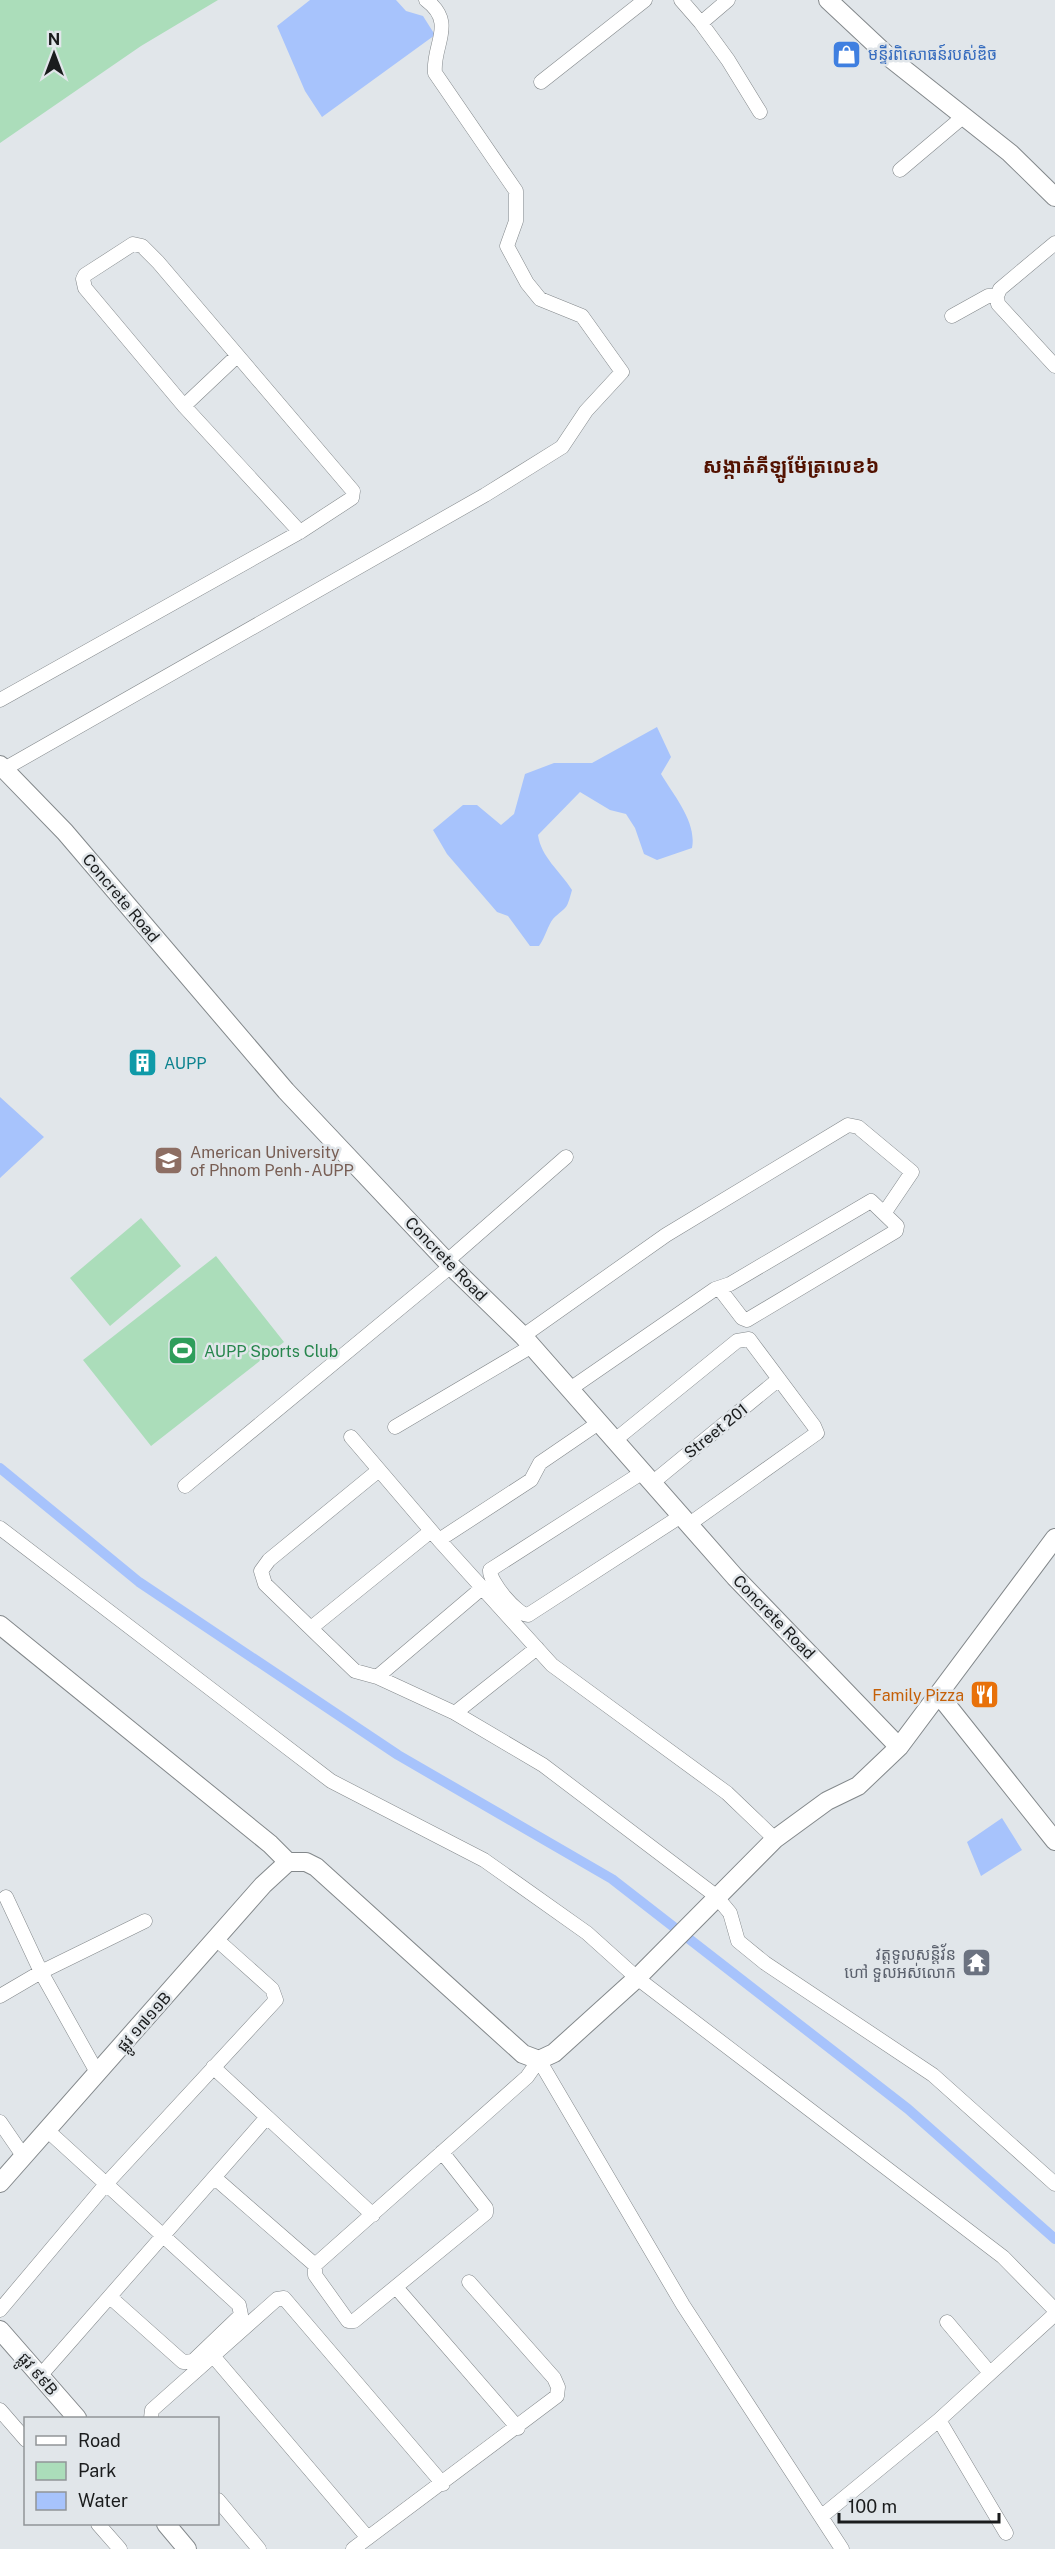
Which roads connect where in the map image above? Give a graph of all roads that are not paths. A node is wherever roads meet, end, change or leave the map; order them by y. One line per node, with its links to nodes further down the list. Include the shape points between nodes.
1 (426, 0): 20 (street, via 443,27 435,73 516,191 516,221 507,246 509,252 540,299 582,316 622,372 586,411 562,447 485,495)
2 (645, 0): 7 (street)
3 (681, 0): 6 (street)
4 (728, 0): 6 (street)
5 (832, 1): 9 (street, via 890,58)
6 (700, 22): 8 (street)
7 (541, 82)
8 (760, 112)
9 (964, 116): 10 (street); 11 (street)
10 (900, 170)
11 (1055, 197)
12 (1055, 243): 13 (street, via 1000,289)
13 (997, 296): 14 (street, via 988,296); 16 (street, via 998,304)
14 (952, 315)
15 (237, 356): 17 (street); 17 (street, via 138,243 85,275 85,288); 18 (street, via 353,491 348,502)
16 (1055, 366)
17 (184, 406): 18 (street)
18 (300, 532): 19 (street)
19 (0, 700)
20 (2, 767): 23 (street, Concrete Road, via 65,832 286,1091)
21 (566, 1157): 23 (street)
22 (885, 1212): 24 (street, via 871,1201); 24 (street, via 895,1222 896,1231 747,1320); 25 (street, via 912,1172 858,1127 848,1125 666,1235)
23 (449, 1264): 25 (street, Concrete Road); 34 (street)
24 (719, 1288): 27 (street)
25 (528, 1341): 27 (street, Concrete Road); 29 (street)
26 (779, 1379): 31 (street, via 749,1339 741,1339); 33 (street, Street 201); 35 (street, via 814,1426 816,1437)
27 (570, 1389): 28 (street, Concrete Road)
28 (600, 1422): 31 (street, Concrete Road); 37 (street, via 540,1463 531,1480)
29 (395, 1427)
30 (351, 1437): 32 (street)
31 (615, 1440): 33 (street, Concrete Road)
32 (379, 1470): 37 (street); 41 (street, via 269,1560 261,1571 265,1584)
33 (647, 1478): 35 (street, Concrete Road); 35 (street, Street 201, via 490,1570 490,1578 519,1612 528,1615)
34 (185, 1486)
35 (684, 1521): 46 (street, Concrete Road)
36 (0, 1528): 55 (street, via 331,1781 484,1860)
37 (435, 1535): 39 (street); 41 (street)
38 (1054, 1541): 44 (street)
39 (482, 1588): 42 (street); 43 (street)
40 (0, 1625): 49 (street)
41 (311, 1628): 43 (street, via 355,1671)
42 (537, 1648): 45 (street); 47 (street, via 568,1678 727,1793)
43 (377, 1677): 45 (street)
44 (939, 1695): 46 (street); 48 (street)
45 (455, 1713): 51 (street, via 543,1765)
46 (899, 1747): 47 (street, via 858,1786 827,1801)
47 (775, 1839): 51 (street)
48 (1055, 1841)
49 (288, 1862): 53 (street, ផ្លូវ ១៧១១B); 57 (street, via 306,1862 316,1867 523,2054)
50 (6, 1897): 54 (street)
51 (712, 1899): 55 (street); 68 (street, via 730,1913 738,1941 933,2075)
52 (145, 1921): 54 (street)
53 (216, 1940): 58 (street, via 272,1989 276,2000); 59 (street, ផ្លូវ ១៧១១B)
54 (41, 1972): 56 (street); 59 (street)
55 (640, 1973): 57 (street, via 554,2053); 76 (street, via 1003,2257)
56 (0, 1996)
57 (539, 2060): 63 (street, via 527,2077); 90 (street, via 683,2305)
58 (213, 2067): 60 (street); 67 (street)
59 (98, 2074): 62 (street, ផ្លូវ ១៧១១B)
60 (267, 2117): 65 (street); 69 (street)
61 (0, 2122): 64 (street)
62 (48, 2131): 64 (street, ផ្លូវ ១៧១១B); 67 (street)
63 (442, 2152): 69 (street); 71 (street, via 486,2213 354,2321 348,2321 315,2275)
64 (24, 2157): 66 (street, ផ្លូវ ១៧១១B)
65 (214, 2178): 70 (street); 71 (street)
66 (0, 2183)
67 (106, 2184): 70 (street); 75 (street)
68 (1055, 2184)
69 (373, 2215): 71 (street)
70 (163, 2237): 74 (street); 74 (street, via 239,2305 241,2315 192,2361 183,2362)
71 (315, 2265)
72 (469, 2282): 86 (street, via 558,2387 557,2396)
73 (401, 2294): 86 (street)
74 (110, 2297): 81 (street)
75 (0, 2310)
76 (1055, 2312): 80 (street)
77 (947, 2322): 80 (street)
78 (0, 2330): 81 (street, ផ្លូវ ៩៩B)
79 (214, 2356): 84 (street, via 152,2410); 88 (street, via 284,2298); 94 (street)
80 (990, 2373): 85 (street)
81 (40, 2376): 83 (street, ផ្លូវ ៩៩B)
82 (0, 2410): 87 (street)
83 (76, 2417)
84 (151, 2417)
85 (939, 2420): 90 (street); 93 (street)
86 (518, 2428): 88 (street)
87 (24, 2437)
88 (443, 2484): 94 (street)
89 (219, 2501): 97 (street)
90 (822, 2516): 99 (street)
91 (100, 2525): 95 (street)
92 (168, 2525): 96 (street)
93 (1006, 2533)
94 (368, 2538): 98 (street)
95 (120, 2549)
96 (187, 2549)
97 (260, 2549)
98 (353, 2549)
99 (842, 2549)

